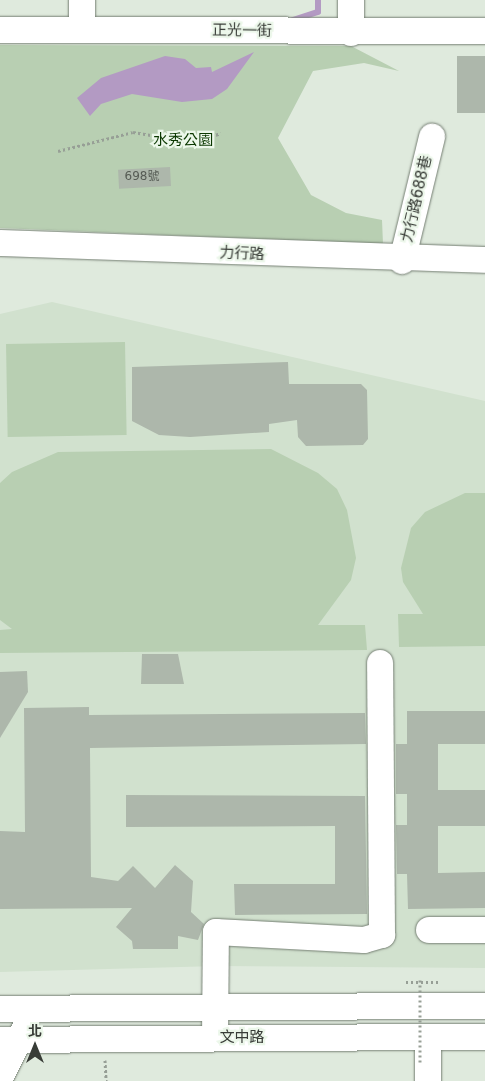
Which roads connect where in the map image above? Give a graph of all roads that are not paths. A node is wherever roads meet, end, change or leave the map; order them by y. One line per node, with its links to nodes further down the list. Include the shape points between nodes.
1 (82, 0): 3 (street)
2 (351, 0): 6 (street)
3 (82, 29): 4 (street, 正光一街); 6 (street, 正光一街)
4 (0, 30)
5 (485, 31): 6 (street, 正光一街)
6 (351, 33)
7 (432, 136): 10 (street, 力行路688巷)
8 (0, 243): 10 (street, 力行路)
9 (485, 260): 10 (street, 力行路)
10 (402, 261)
11 (380, 663): 15 (street, via 382,934 364,940 216,932)
12 (429, 930): 13 (street)
13 (485, 930)
14 (485, 1006): 15 (street, 文中路)
15 (216, 1008): 17 (street, 文中路); 20 (street)
16 (0, 1009): 17 (street, 文中路)
17 (37, 1010): 21 (street)
18 (428, 1036): 19 (street, 文中路); 20 (street, 文中路); 22 (street)
19 (485, 1036)
20 (215, 1038): 21 (street, 文中路)
21 (9, 1040): 23 (street)
22 (424, 1072)
23 (0, 1078)

